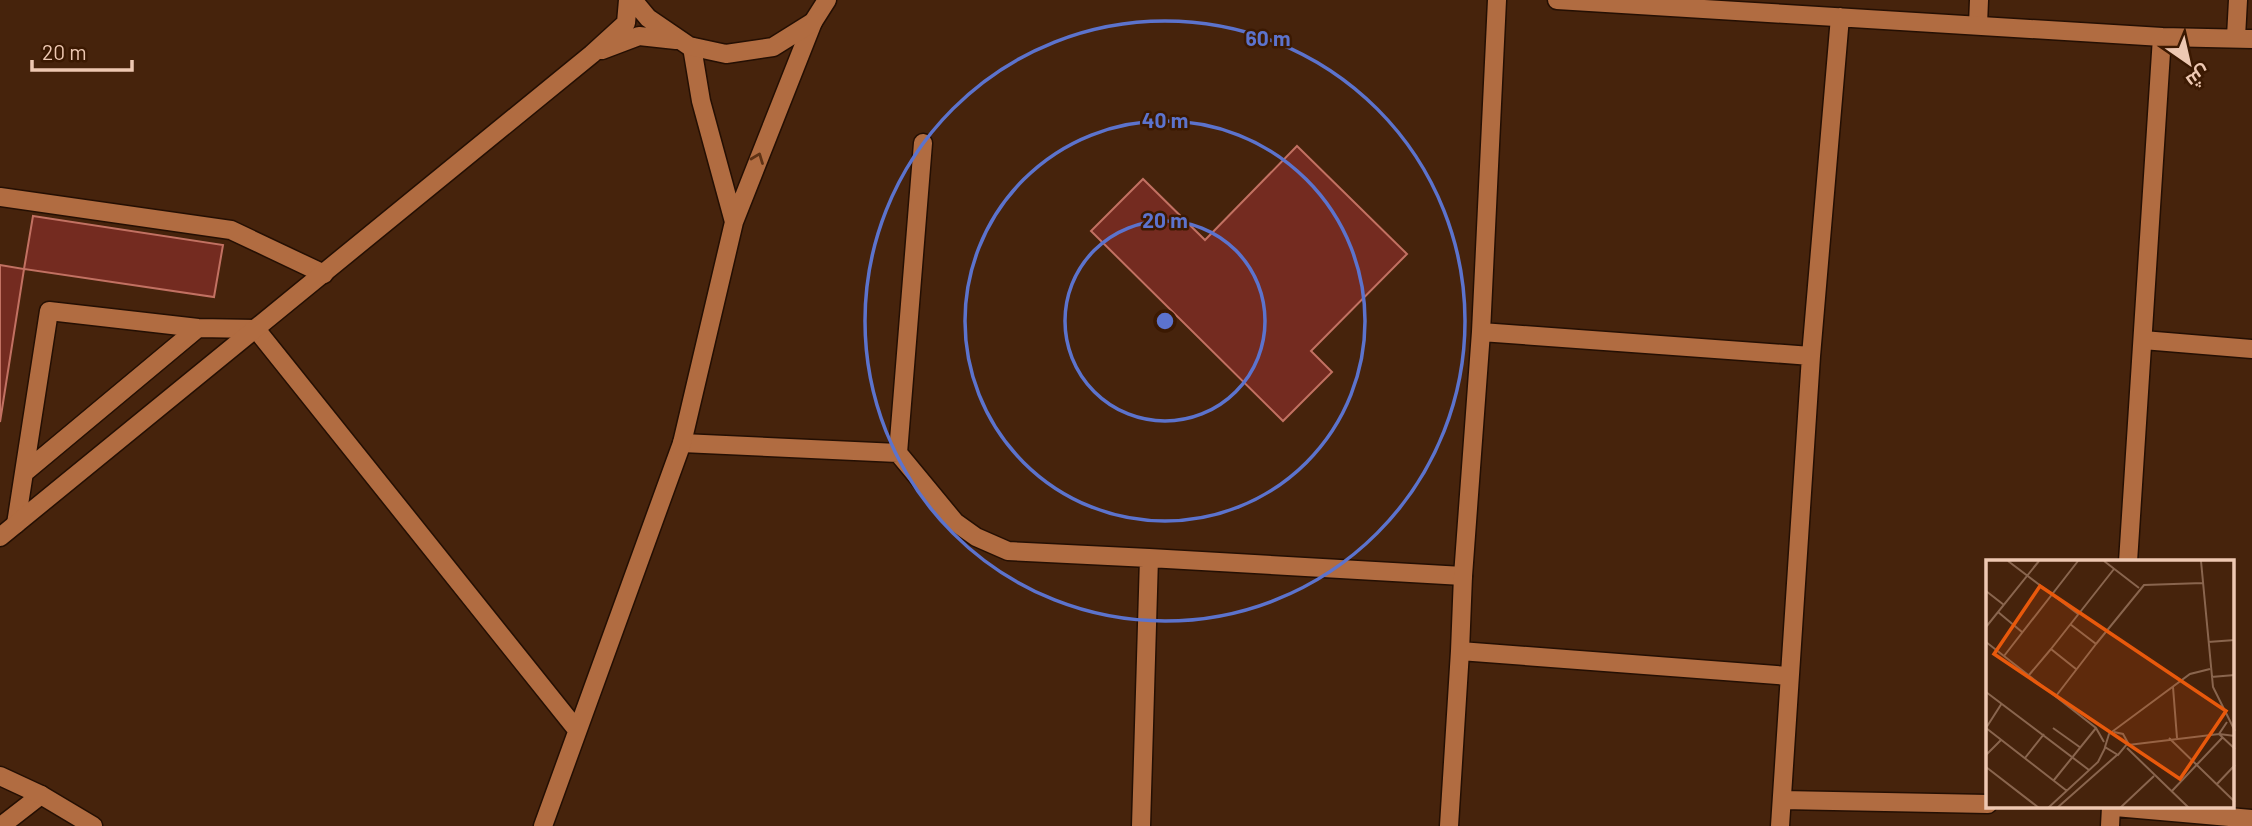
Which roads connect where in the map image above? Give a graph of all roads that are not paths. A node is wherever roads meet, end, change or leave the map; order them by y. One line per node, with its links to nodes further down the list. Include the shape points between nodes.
1 (630, 0): 12 (street); 13 (street, via 626,23)
2 (828, 0): 8 (street)
3 (1497, 0): 20 (street)
4 (1557, 0): 7 (street)
5 (1979, 0): 9 (street)
6 (2238, 0): 11 (street)
7 (1840, 17): 9 (street); 23 (street)
8 (813, 22): 12 (street, via 773,47 726,54); 16 (street, one-way to 8)
9 (1978, 25): 10 (street)
10 (2162, 37): 11 (street); 21 (street)
11 (2244, 38)
12 (685, 43): 13 (street, via 639,36); 16 (street)
13 (592, 54): 17 (street)
14 (923, 143): 25 (street)
15 (0, 197): 17 (street, via 231,230)
16 (734, 222): 24 (street)
17 (324, 274): 19 (street)
18 (198, 328): 19 (street); 26 (street); 26 (street, via 49,311)
19 (256, 329): 27 (street); 34 (street)
20 (1481, 331): 23 (street); 31 (street)
21 (2143, 340): 22 (street); 30 (street)
22 (2252, 349)
23 (1811, 356): 33 (street)
24 (682, 443): 25 (street); 34 (street)
25 (898, 453): 29 (street, via 955,522 1008,551)
26 (24, 473): 27 (street)
27 (16, 524): 28 (street)
28 (0, 537)
29 (1149, 558): 31 (street); 45 (street)
30 (2128, 560)
31 (1463, 576): 32 (street)
32 (1460, 652): 33 (street); 46 (street)
33 (1789, 676): 37 (street)
34 (577, 730): 44 (street)
35 (0, 776): 36 (street)
36 (41, 795): 42 (street); 43 (street)
37 (1782, 800): 38 (street); 47 (street)
38 (1986, 804)
39 (2113, 808): 48 (street)
40 (2125, 808): 41 (street)
41 (2252, 819)
42 (1, 826)
43 (93, 826)
44 (543, 826)
45 (1141, 826)
46 (1449, 826)
47 (1780, 826)
48 (2109, 826)

